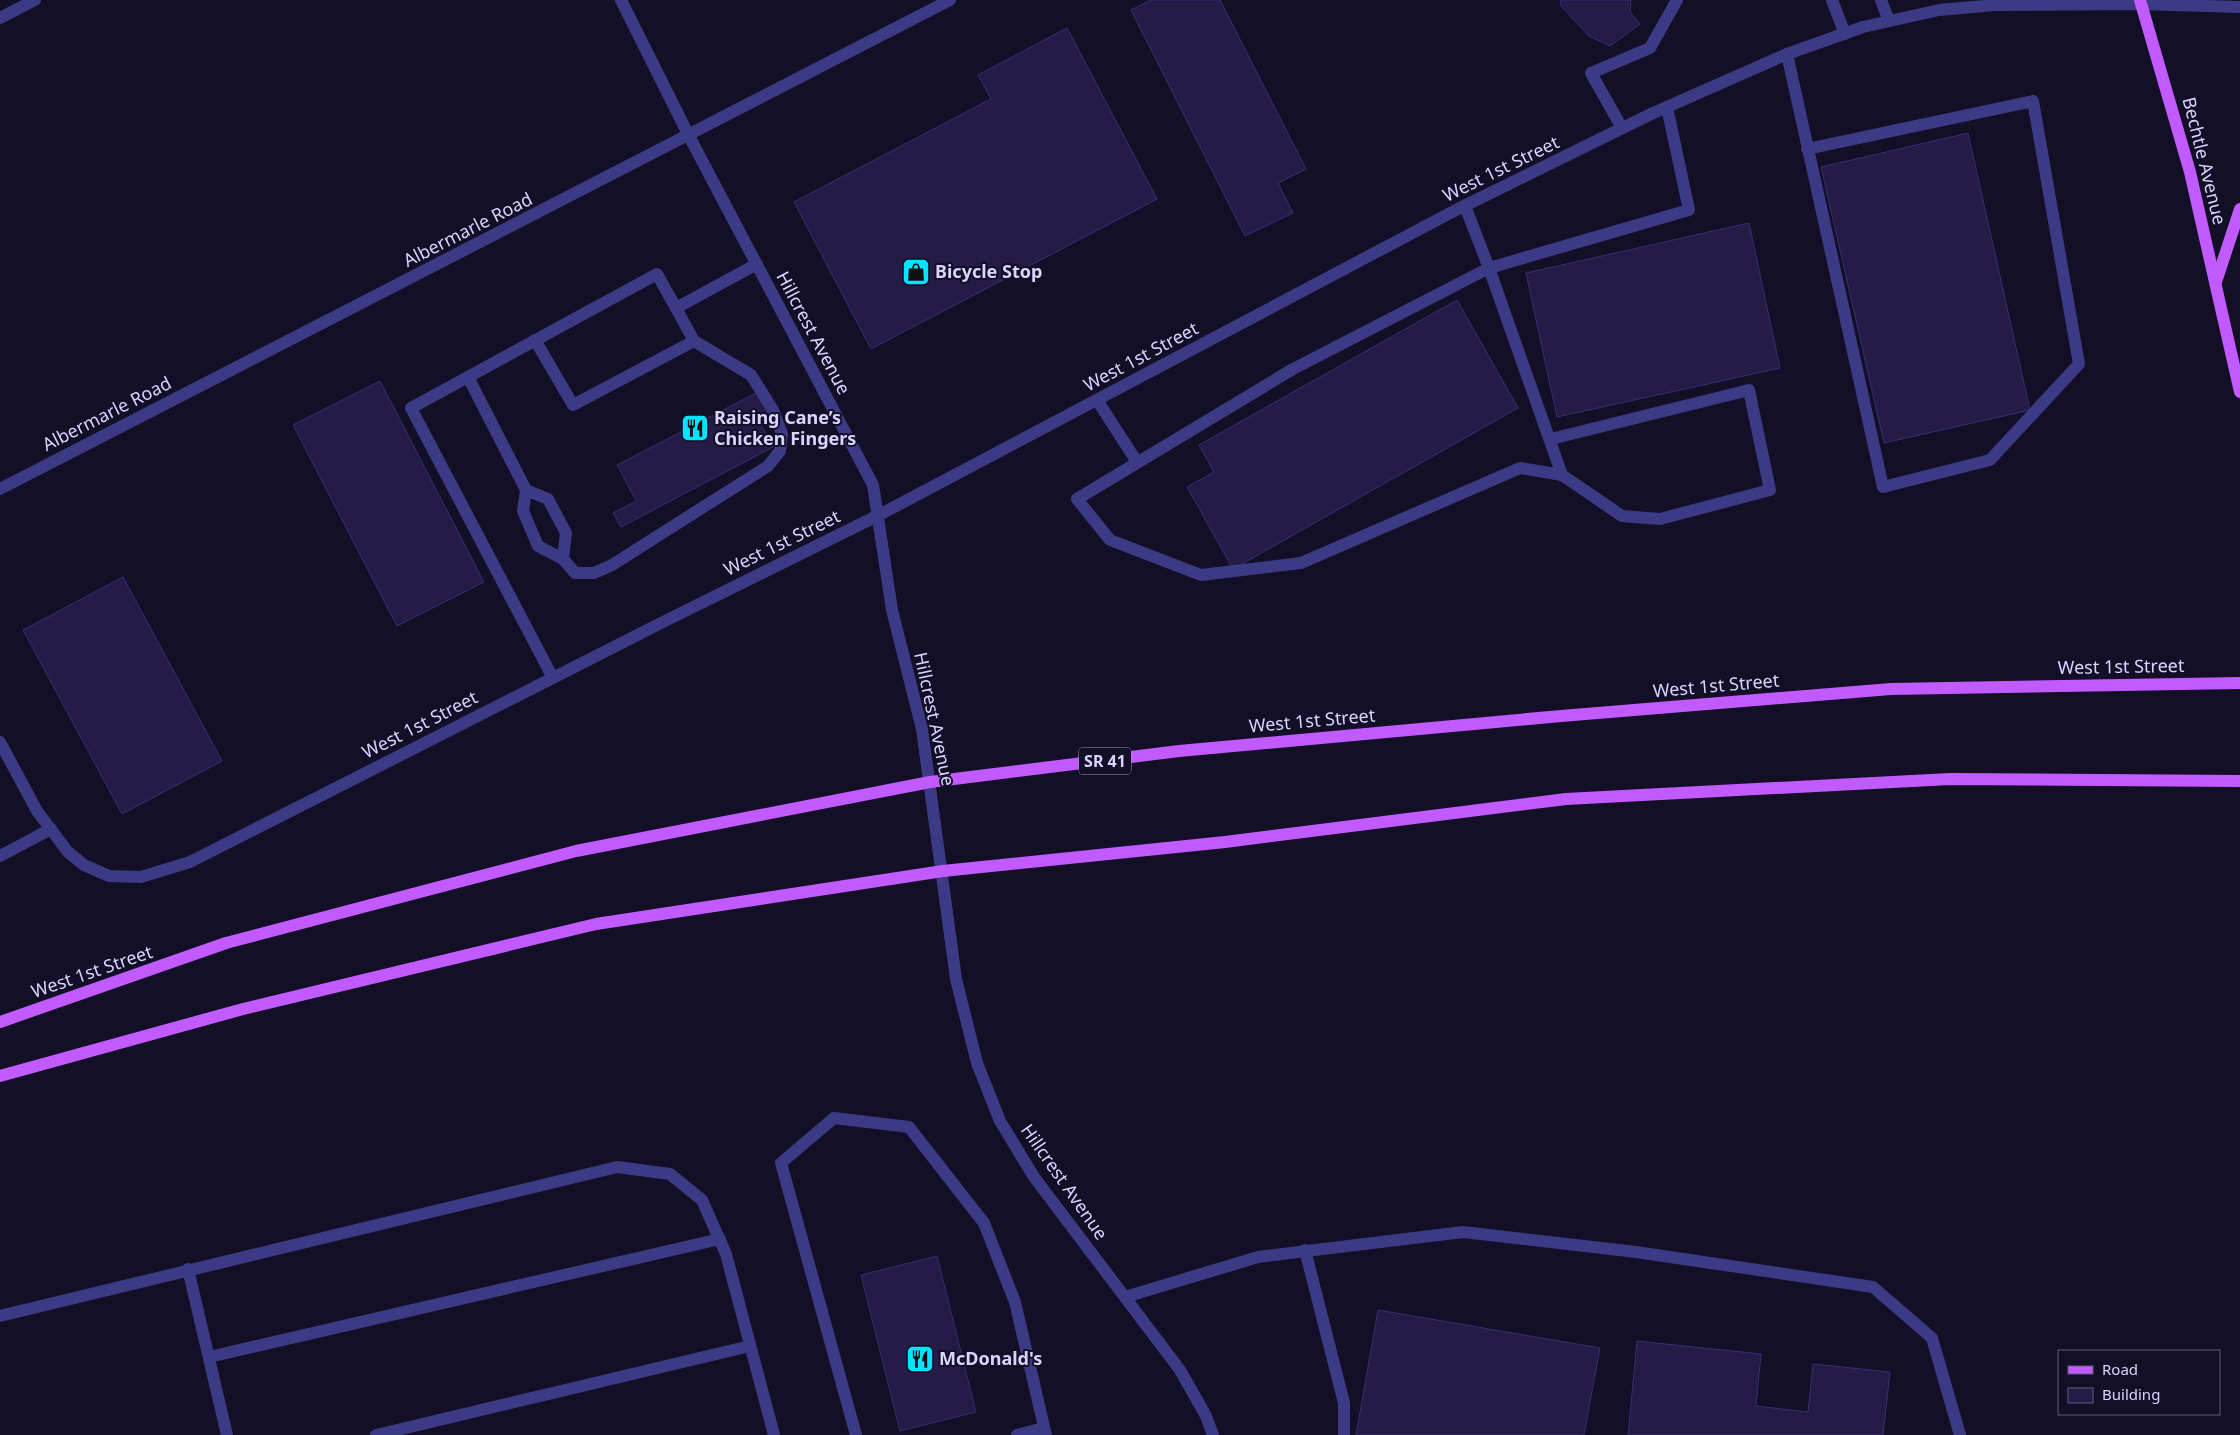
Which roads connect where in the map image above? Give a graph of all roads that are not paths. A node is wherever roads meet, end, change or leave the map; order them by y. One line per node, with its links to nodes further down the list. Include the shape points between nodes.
1 (36, 0): 10 (street)
2 (621, 0): 16 (street, Hillcrest Avenue)
3 (950, 0): 16 (street, Albermarle Road)
4 (1676, 0): 15 (street, via 1650,48 1591,73)
5 (1832, 0): 12 (street)
6 (1881, 0): 11 (street)
7 (2141, 2): 8 (street, West 1st Street); 9 (street, West 1st Street); 22 (main road, Bechtle Avenue, via 2190,172)
8 (1935, 5): 11 (street, West 1st Street)
9 (2240, 7)
10 (0, 18)
11 (1889, 21): 12 (street, West 1st Street)
12 (1845, 34): 13 (street, West 1st Street)
13 (1787, 54): 14 (street, West 1st Street); 17 (street)
14 (1667, 107): 15 (street, West 1st Street); 21 (street, via 1689,210)
15 (1622, 128): 18 (street, West 1st Street)
16 (689, 136): 20 (street, Hillcrest Avenue); 32 (street, Albermarle Road)
17 (1807, 149): 17 (street, via 1883,487 1990,460 2079,364 2033,101)
18 (1465, 206): 21 (street); 28 (street, West 1st Street)
19 (2240, 209): 22 (main road)
20 (757, 264): 23 (street); 34 (street, Hillcrest Avenue, via 873,485)
21 (1489, 268): 29 (street); 30 (street, via 1293,369)
22 (2216, 282): 27 (main road, Bechtle Avenue)
23 (676, 308): 24 (street, via 657,274); 25 (street)
24 (535, 340): 25 (street, via 573,405); 26 (street)
25 (694, 341): 35 (street, via 751,375 773,410 782,434 780,451 768,466 612,565 594,573 575,573)
26 (468, 377): 33 (street); 36 (street, via 411,408)
27 (2240, 392)
28 (1097, 400): 30 (street); 34 (street, West 1st Street)
29 (1551, 439): 31 (street); 31 (street, via 1749,390 1770,490 1660,519 1632,517 1622,516)
30 (1137, 462): 31 (street, via 1077,498 1110,540 1200,575 1301,563 1520,468)
31 (1562, 475)
32 (0, 489)
33 (526, 490): 35 (street, via 523,511 538,546); 35 (street, via 548,499 566,533)
34 (879, 515): 36 (street, West 1st Street); 40 (street, Hillcrest Avenue, via 892,610 922,729)
35 (563, 559)
36 (553, 678): 41 (street, West 1st Street, via 190,862 141,878 109,876 84,865 68,852)
37 (2240, 682): 40 (main road, West 1st Street / SR 41, via 1891,689 1179,752)
38 (0, 742): 41 (street, West 1st Street, via 37,811)
39 (2240, 781): 43 (main road, via 1950,779 1566,798 1235,840)
40 (930, 782): 43 (street, Hillcrest Avenue); 44 (main road, West 1st Street / SR 41, via 576,851 226,943)
41 (51, 829): 42 (street)
42 (0, 856)
43 (943, 870): 45 (main road, via 596,924 243,1010); 49 (street, Hillcrest Avenue, via 956,979 977,1063 1000,1121 1034,1177)
44 (0, 1022)
45 (0, 1076)
46 (720, 1239): 48 (street, via 702,1200 670,1174 617,1167); 51 (street); 52 (street)
47 (1305, 1250): 49 (street, via 1258,1257); 60 (street, via 1344,1403); 61 (street, via 1463,1232 1636,1252 1873,1287 1932,1338)
48 (188, 1269): 50 (street); 52 (street)
49 (1125, 1297): 59 (street, Hillcrest Avenue, via 1180,1370)
50 (0, 1316)
51 (750, 1346): 55 (street); 56 (street)
52 (209, 1358): 54 (street)
53 (1045, 1432): 57 (street, via 1015,1302 984,1223 909,1127 834,1118 781,1163); 58 (street)
54 (228, 1435)
55 (376, 1435)
56 (774, 1435)
57 (856, 1435)
58 (1017, 1435)
59 (1213, 1435)
60 (1344, 1435)
61 (1960, 1435)

